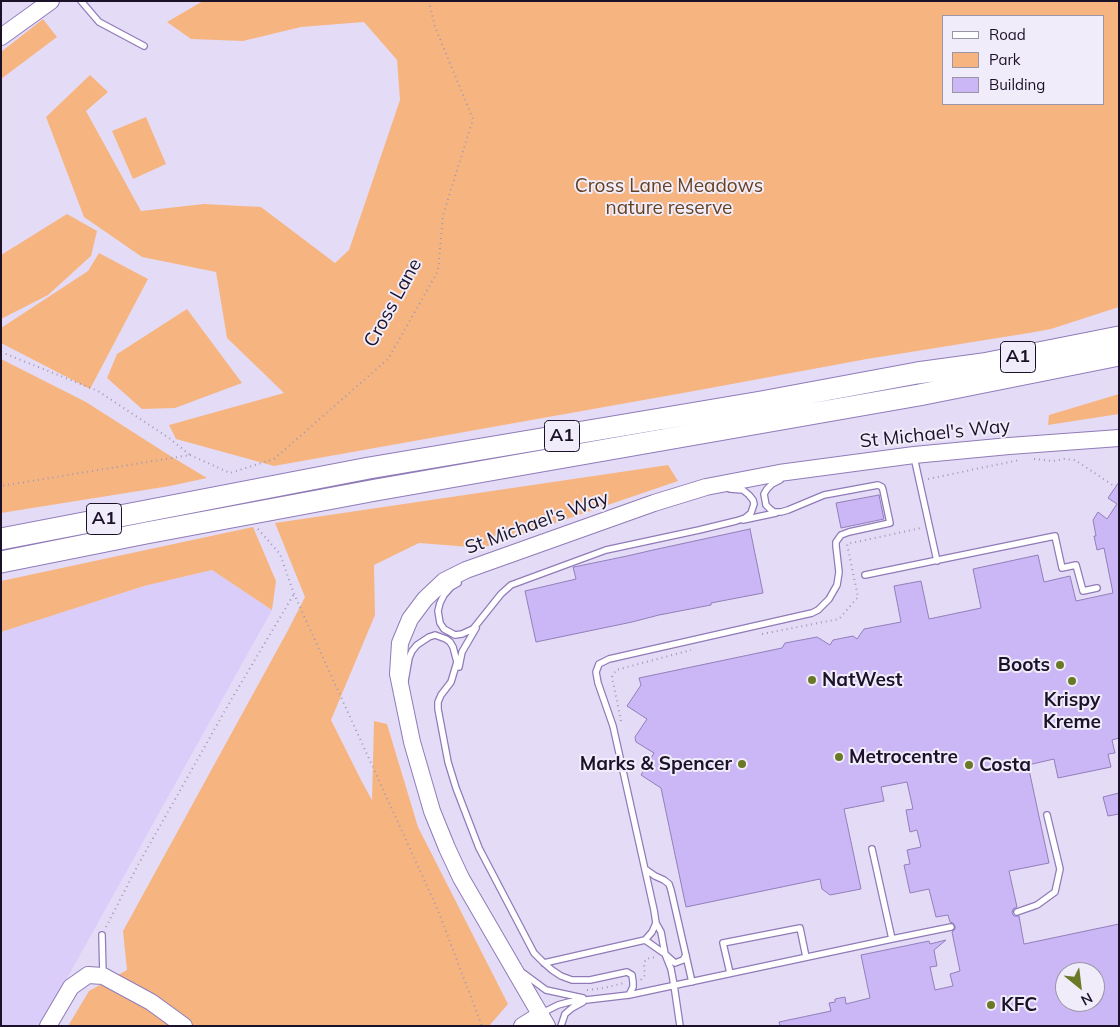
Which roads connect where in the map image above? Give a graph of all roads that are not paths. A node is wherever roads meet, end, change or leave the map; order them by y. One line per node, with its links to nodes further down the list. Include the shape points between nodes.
1 (51, 1): 3 (street)
2 (82, 1): 4 (lane, via 99,22)
3 (1, 37)
4 (144, 46)
5 (1119, 326): 9 (highway, via 985,351)
6 (1119, 337): 9 (highway, A1, via 983,364)
7 (1119, 355): 10 (highway, A1)
8 (1119, 364): 10 (highway)
9 (917, 373): 17 (highway, A1, via 369,468)
10 (976, 384): 20 (highway, A1, via 376,490)
11 (1119, 438): 12 (street, St Michael's Way)
12 (914, 455): 13 (street, St Michael's Way); 19 (lane)
13 (824, 467): 14 (street, St Michael's Way); 15 (lane, via 779,480 767,488 764,494 766,505)
14 (706, 487): 16 (lane, via 743,490 749,495 754,504 751,513); 18 (street, St Michael's Way)
15 (778, 512): 16 (lane); 30 (lane, via 824,495 878,485 882,487 890,523 841,535 836,542 837,585 829,599 812,614 609,659 597,668 596,677 613,726)
16 (736, 521): 25 (lane, via 606,550 511,585)
17 (1, 539)
18 (501, 558): 22 (lane); 27 (street, St Michael's Way, via 444,581 410,619 400,643 398,674)
19 (937, 561): 21 (lane); 24 (lane, via 1055,536 1062,568 1076,565 1083,590)
20 (1, 562)
21 (865, 575)
22 (469, 576)
23 (461, 581): 25 (lane, via 444,595 438,611 440,623 455,635 468,632)
24 (1097, 588)
25 (478, 624): 26 (lane, via 462,652)
26 (451, 682): 27 (lane, via 457,662 454,648 446,639 435,635 423,640 412,651); 40 (lane, via 441,695 438,709 456,788 479,848 534,953)
27 (402, 695): 41 (street, St Michael's Way, via 432,811 461,878)
28 (1048, 815): 31 (lane, via 1060,869 1054,892 1037,905)
29 (872, 849): 35 (lane)
30 (645, 869): 32 (lane); 38 (lane, via 664,880 672,890)
31 (1017, 912)
32 (656, 923): 36 (lane); 37 (lane)
33 (951, 927): 35 (lane)
34 (102, 934): 43 (lane)
35 (892, 939): 39 (lane)
36 (645, 940): 37 (lane); 40 (lane)
37 (665, 954): 38 (lane, via 675,963); 45 (lane)
38 (686, 955): 44 (lane)
39 (806, 957): 42 (lane); 42 (lane, via 800,928 723,943)
40 (544, 963): 46 (lane, via 572,980 590,980 627,972 632,975 633,982)
41 (511, 964): 47 (lane, via 546,990); 48 (street, St Michael's Way)
42 (730, 973): 44 (lane)
43 (103, 976): 49 (street, via 88,975 71,987); 50 (street, via 151,1002)
44 (692, 982): 45 (lane)
45 (674, 985): 46 (lane); 53 (lane)
46 (629, 995): 47 (lane)
47 (587, 1000): 48 (lane, via 558,1005); 52 (lane, via 565,1014)
48 (544, 1020): 51 (street)
49 (48, 1026)
50 (184, 1026)
51 (522, 1026)
52 (561, 1026)
53 (680, 1026)

